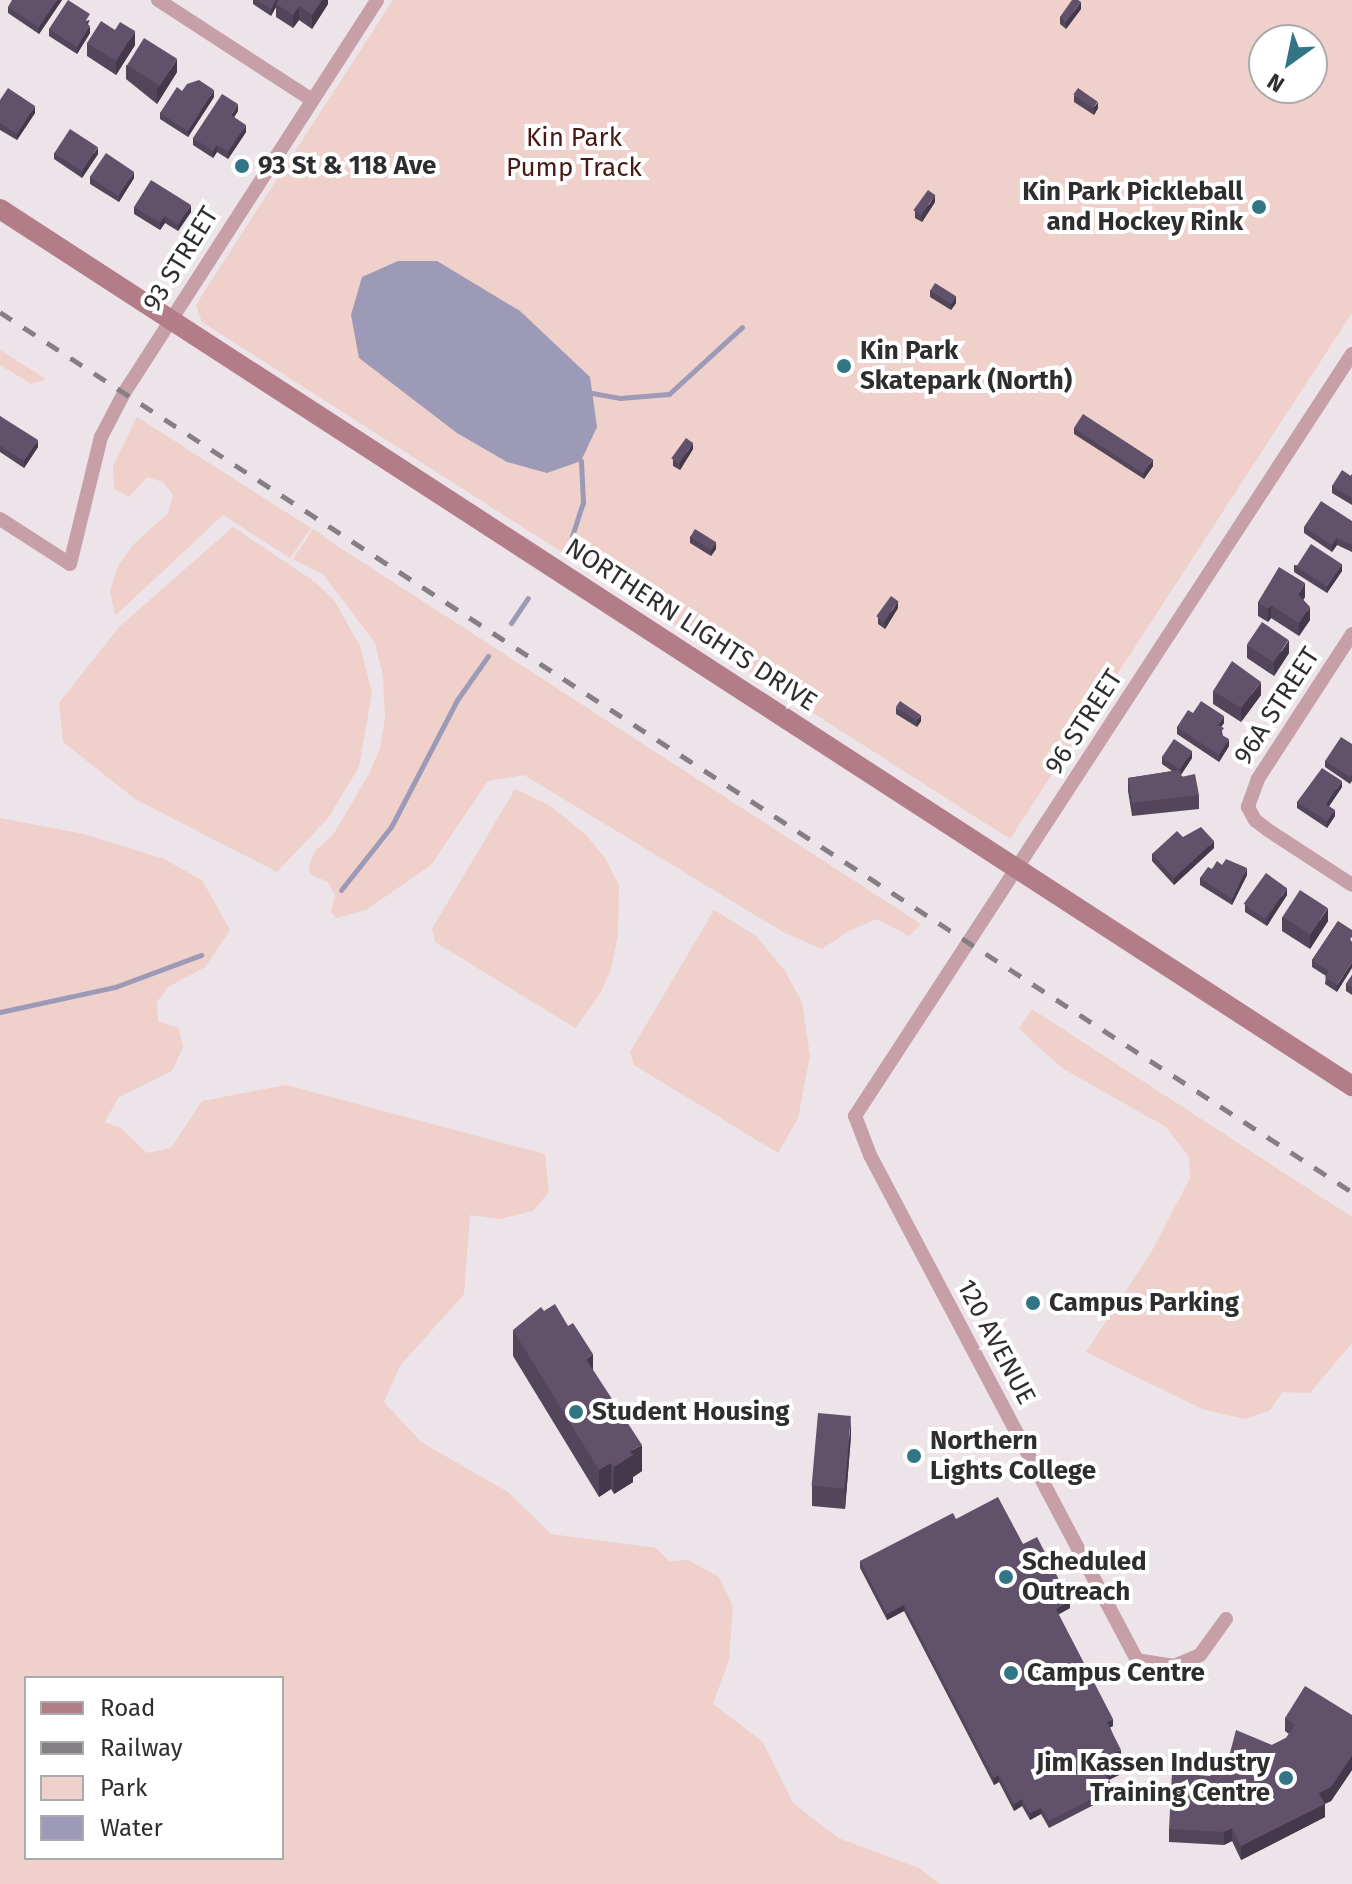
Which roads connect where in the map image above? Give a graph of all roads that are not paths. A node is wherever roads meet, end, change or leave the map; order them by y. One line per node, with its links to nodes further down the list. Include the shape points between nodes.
1 (158, 0): 3 (street)
2 (377, 0): 3 (street, 93 STREET)
3 (312, 100): 5 (street, 93 STREET)
4 (0, 209): 5 (main road, NORTHERN LIGHTS DRIVE)
5 (170, 321): 7 (street, 93 STREET, via 101,437 70,564); 9 (main road, NORTHERN LIGHTS DRIVE)
6 (1350, 362): 9 (street, 96 STREET)
7 (0, 519)
8 (1352, 634): 10 (street, 96A STREET, via 1258,779 1248,807 1268,830)
9 (1017, 869): 11 (main road, NORTHERN LIGHTS DRIVE); 12 (street, 96 STREET)
10 (1352, 885)
11 (1352, 1086)
12 (855, 1116): 13 (street, 120 AVENUE, via 885,1183 1137,1660 1174,1666 1200,1655)
13 (1226, 1619)

